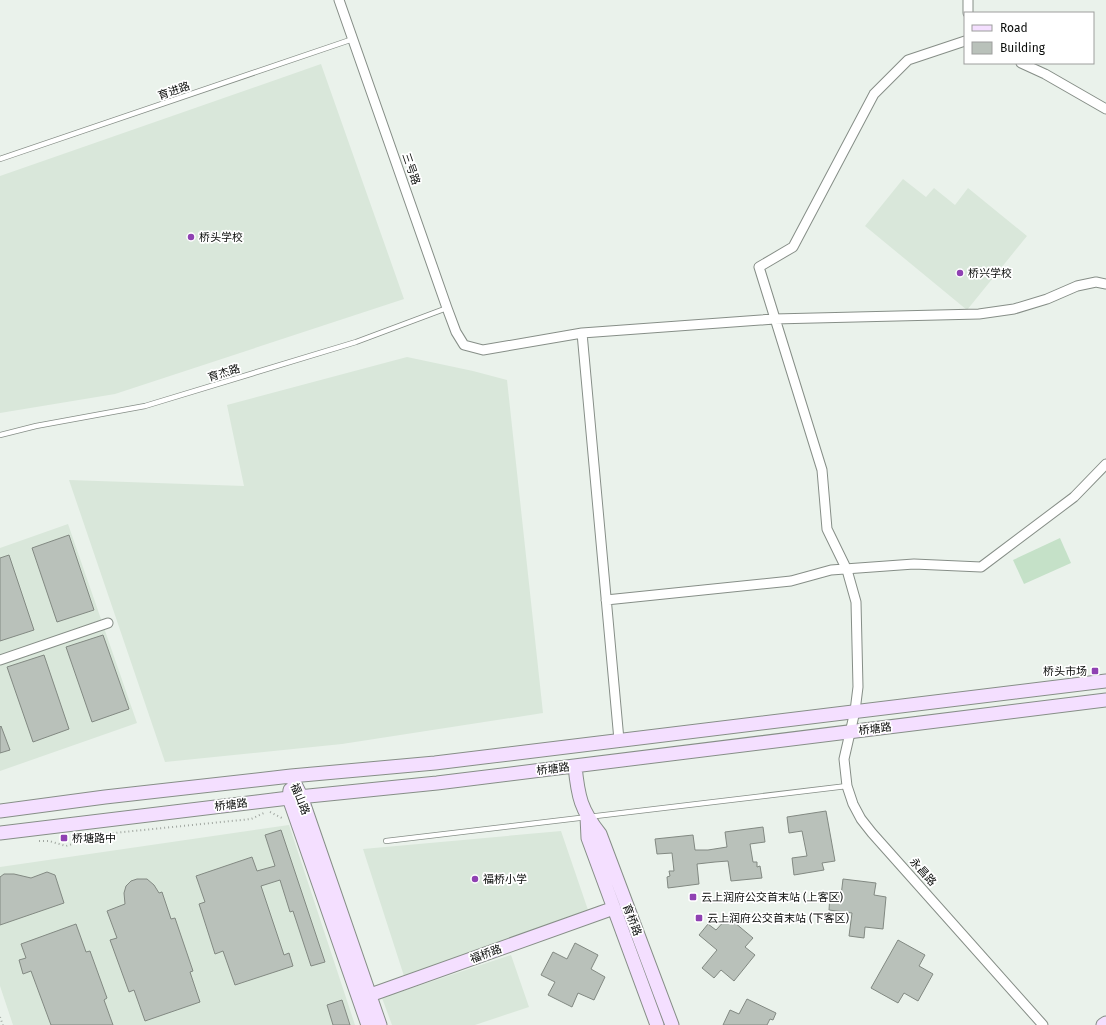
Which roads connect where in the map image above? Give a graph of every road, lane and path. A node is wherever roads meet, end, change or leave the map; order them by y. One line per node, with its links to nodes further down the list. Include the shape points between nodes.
1 (339, 0): 4 (street, 三号路)
2 (968, 0): 3 (street)
3 (968, 12)
4 (353, 39): 8 (lane, 育进路); 10 (street, 三号路)
5 (964, 41): 11 (street, 永昌路, via 908,60 874,94 793,247 759,267)
6 (1023, 64): 7 (street)
7 (1106, 109)
8 (0, 159)
9 (1106, 284): 11 (street, via 1096,282 1077,286 1020,307 980,314)
10 (447, 308): 12 (street, 三号路, via 456,332 464,344 483,350); 13 (lane, 育杰路, via 356,342 145,406)
11 (774, 319): 12 (street); 15 (street, 永昌路, via 822,470 827,529)
12 (582, 333): 16 (street)
13 (0, 435)
14 (1106, 464): 15 (street, via 1074,497 981,567 914,564)
15 (847, 570): 16 (street, via 831,570 791,581); 21 (street, 永昌路, via 856,602 858,687)
16 (606, 600): 23 (street)
17 (108, 623): 18 (street)
18 (0, 660)
19 (1106, 681): 21 (street, 桥塘路)
20 (1106, 700): 22 (street, 桥塘路)
21 (855, 711): 22 (street, 永昌路); 23 (street, 桥塘路)
22 (850, 732): 24 (street, 桥塘路); 26 (street, 永昌路, via 844,759)
23 (619, 740): 25 (street, 桥塘路, via 435,763)
24 (575, 766): 27 (street, 桥塘路); 29 (street, 育桥路, via 580,802)
25 (291, 776): 27 (street, 福山路); 28 (street, 桥塘路)
26 (847, 786): 29 (lane); 43 (street, 永昌路, via 853,804 872,833)
27 (295, 797): 31 (street, 桥塘路); 35 (street, 福山路)
28 (0, 811)
29 (587, 817): 33 (lane); 34 (street, 育桥路, via 588,838); 42 (street, 育桥路, via 600,834)
30 (284, 824): 32 (path, via 282,817 268,812 251,819 104,834 66,846 49,841)
31 (0, 832)
32 (35, 842)
33 (386, 842)
34 (614, 908): 35 (street, 福桥路); 41 (street, 育桥路)
35 (364, 997): 39 (street, 福山路); 40 (street, 福山路)
36 (0, 1017): 38 (path)
37 (1106, 1023): 44 (street)
38 (3, 1025)
39 (368, 1025)
40 (380, 1025)
41 (657, 1025)
42 (672, 1025)
43 (1043, 1025)
44 (1103, 1025)

